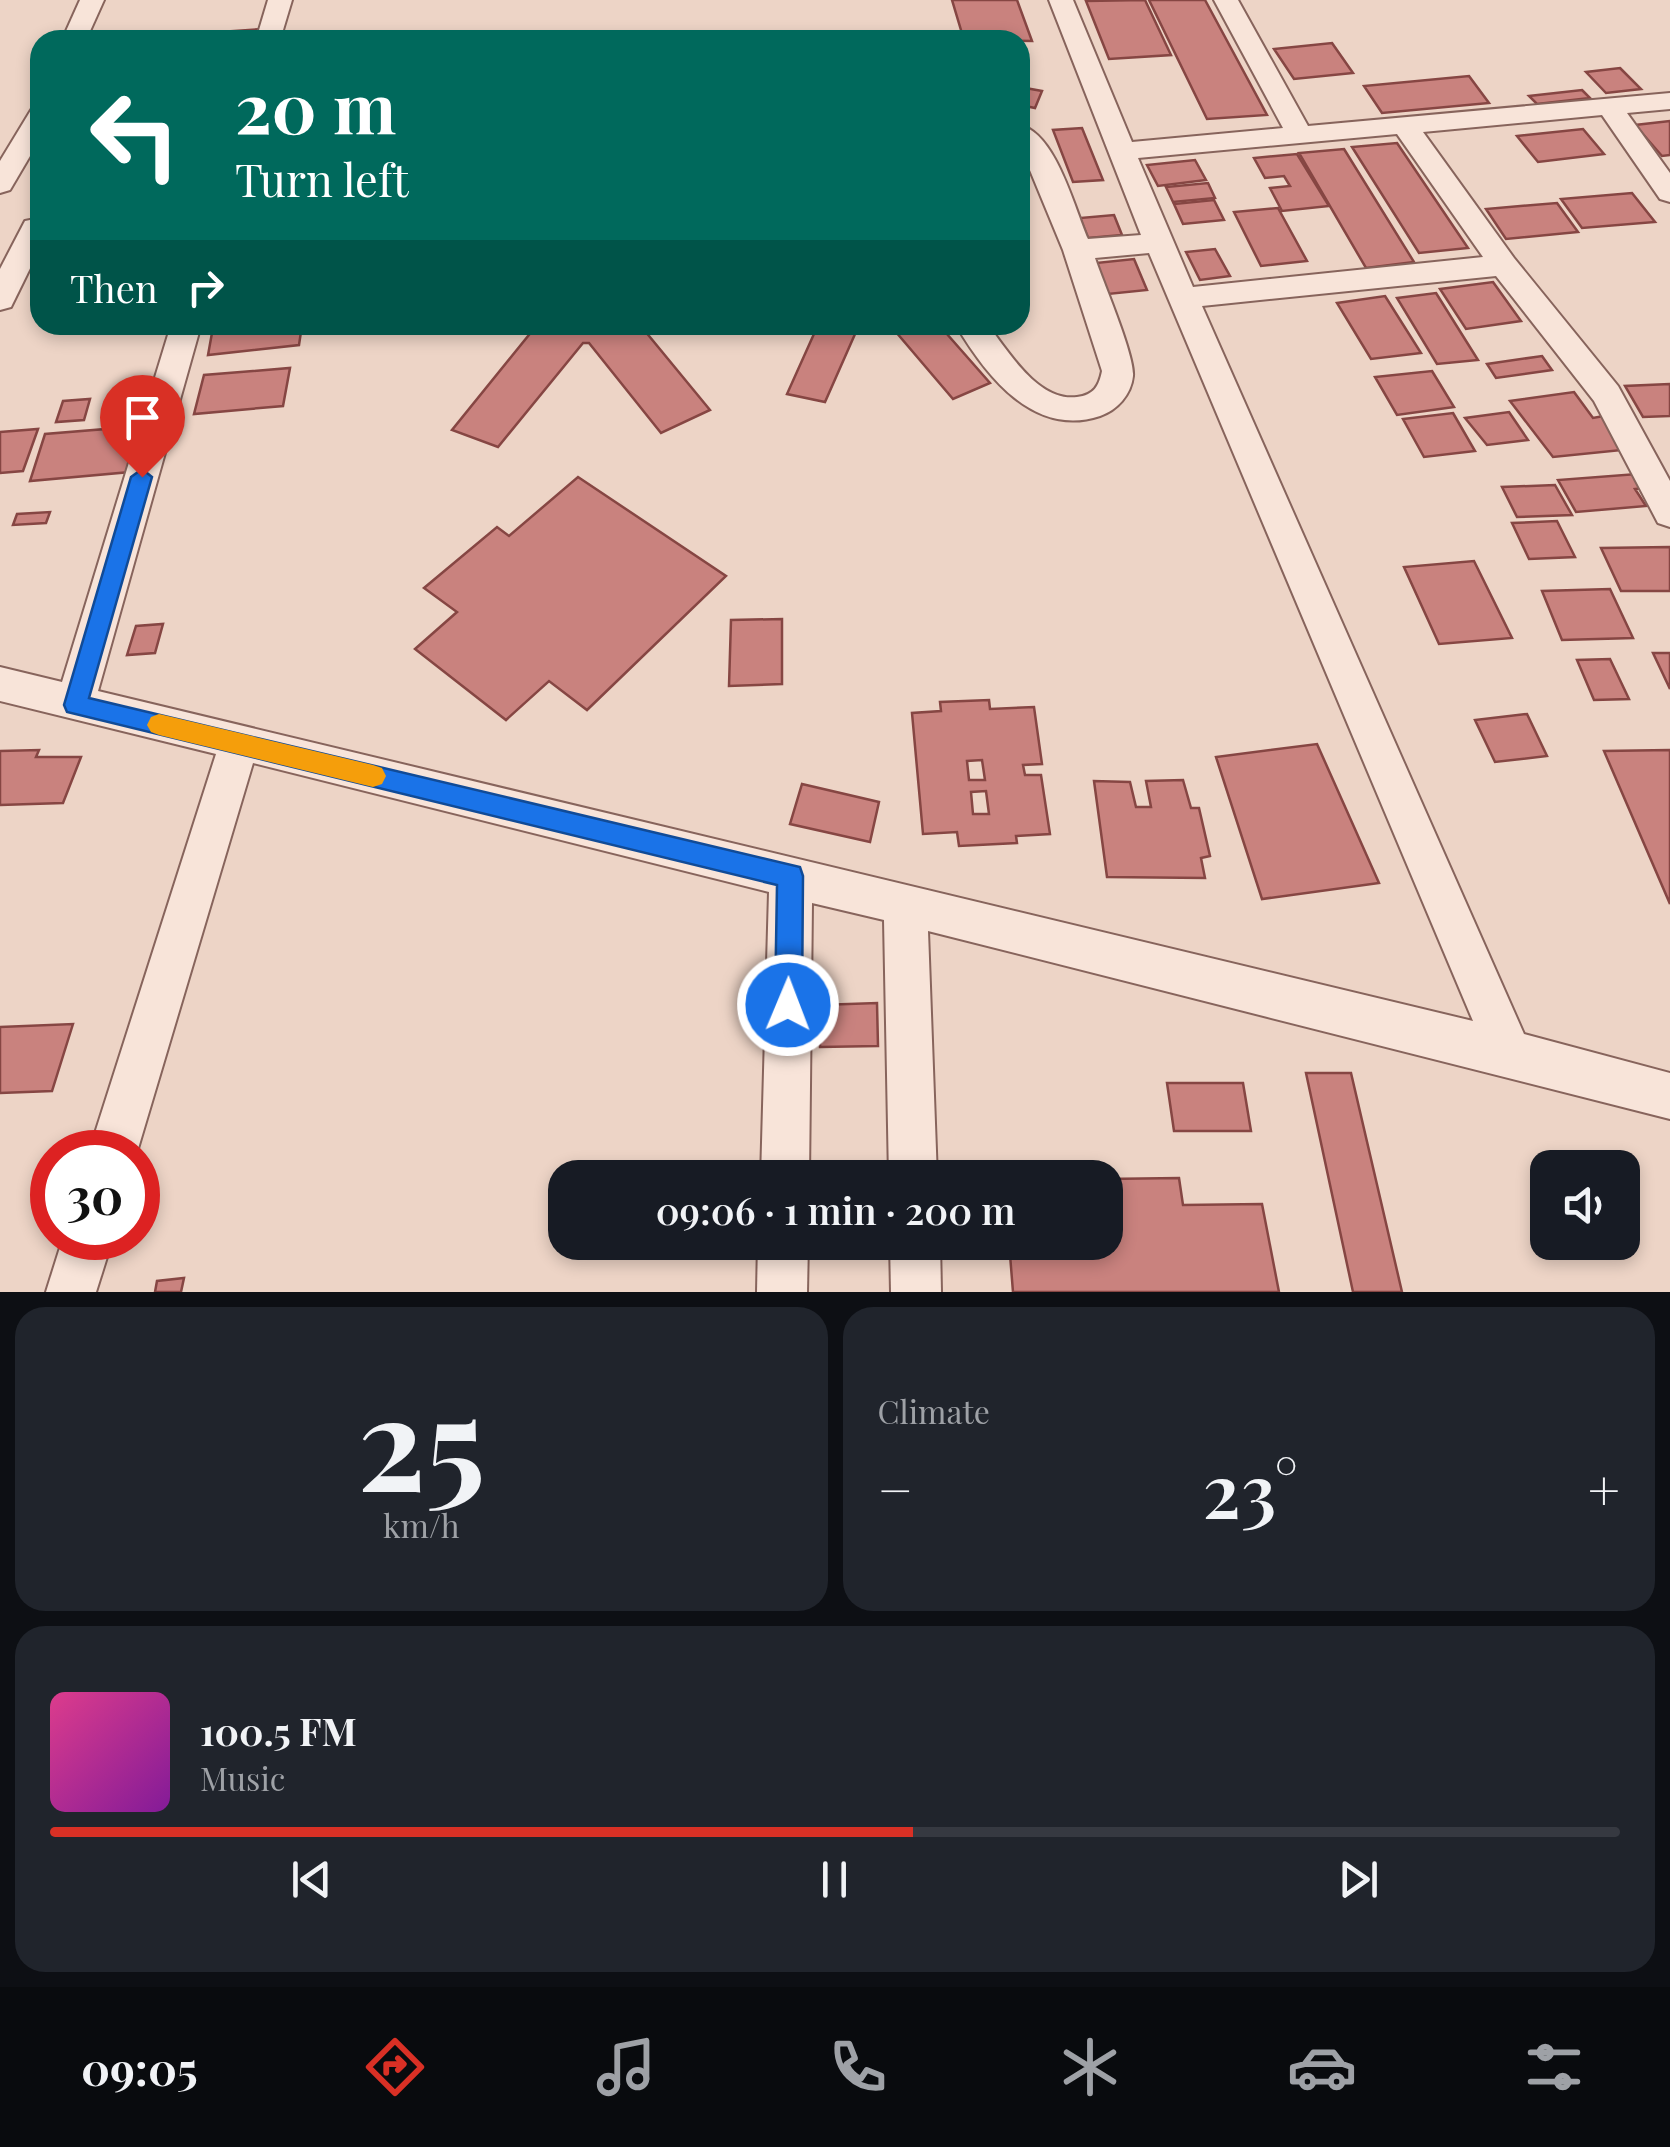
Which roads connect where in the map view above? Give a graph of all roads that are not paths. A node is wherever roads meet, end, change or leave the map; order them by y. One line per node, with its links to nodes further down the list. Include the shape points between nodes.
1 (92, 0): 5 (street)
2 (280, 0): 6 (street)
3 (1060, 0): 13 (street)
4 (1226, 0): 11 (street)
5 (78, 30)
6 (271, 30)
7 (1670, 101): 8 (street)
8 (1610, 108): 9 (street); 15 (street)
9 (1406, 127): 11 (street); 19 (street)
10 (30, 133): 14 (street)
11 (1302, 137): 13 (street)
12 (1030, 140): 18 (street)
13 (1120, 150): 17 (street)
14 (0, 184)
15 (1670, 193)
16 (30, 238): 21 (street)
17 (1159, 243): 18 (street); 20 (street)
18 (1078, 250): 23 (street, via 1118,371 1116,386 1102,402 1065,410 1039,402)
19 (1504, 264): 20 (street); 24 (street, via 1607,394)
20 (1184, 298): 30 (street)
21 (0, 300)
22 (183, 335): 26 (street)
23 (978, 335)
24 (1670, 512)
25 (0, 684): 26 (street)
26 (76, 705): 27 (street)
27 (239, 743): 28 (street); 32 (street)
28 (790, 876): 29 (street); 33 (street)
29 (905, 904): 30 (street); 34 (street)
30 (1509, 1052): 31 (street)
31 (1670, 1096)
32 (121, 1130)
33 (785, 1160)
34 (912, 1160)
35 (81, 1260): 38 (street)
36 (783, 1260): 39 (street)
37 (915, 1260): 40 (street)
38 (71, 1292)
39 (782, 1292)
40 (916, 1292)

